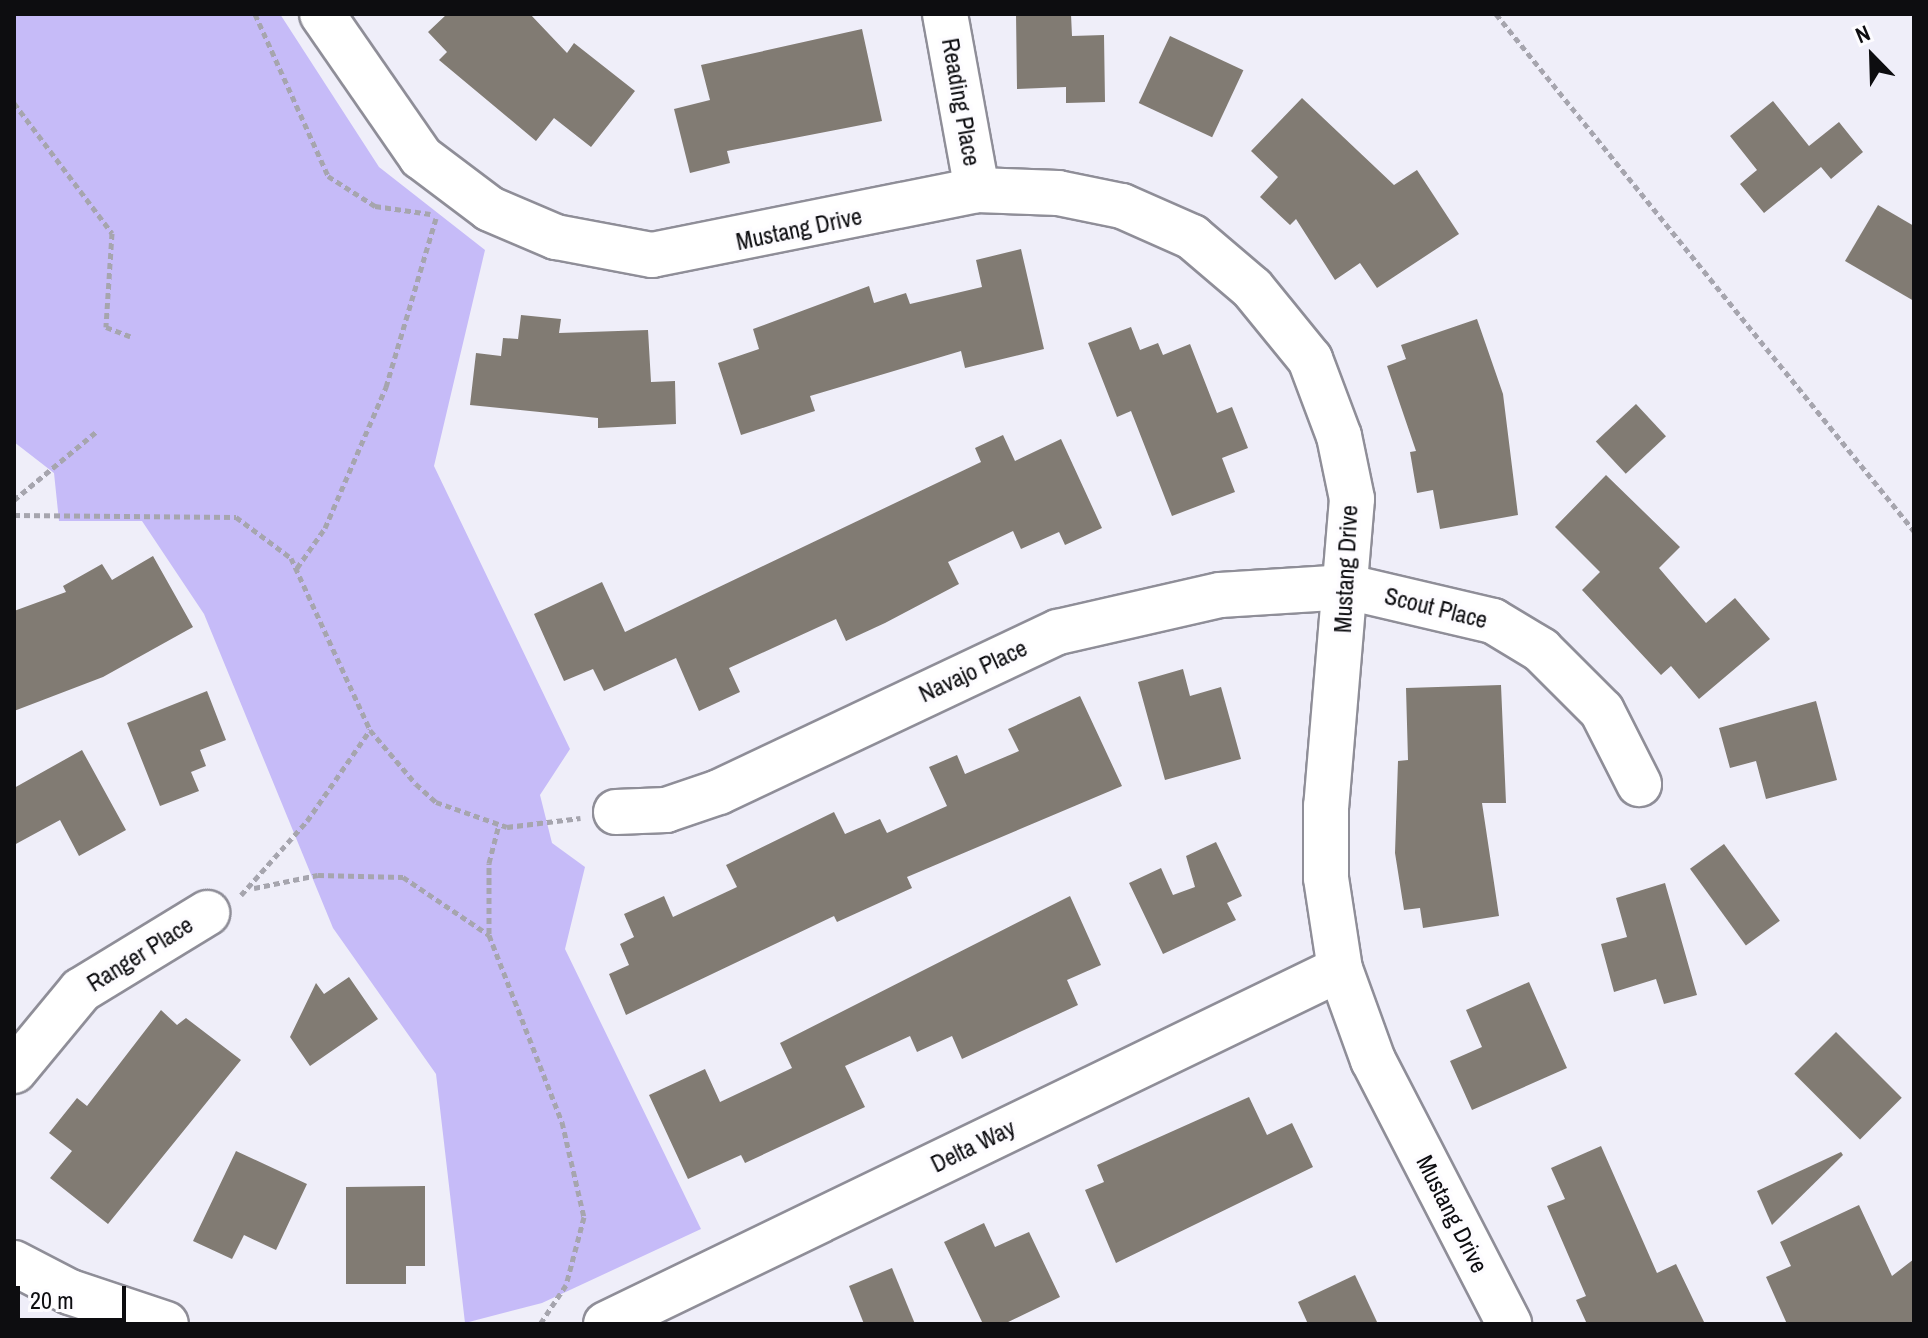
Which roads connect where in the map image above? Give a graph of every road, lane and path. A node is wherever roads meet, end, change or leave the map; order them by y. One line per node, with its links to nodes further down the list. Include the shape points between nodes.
1 (255, 14): 12 (path, via 328,176 375,206 409,216 439,213 381,399 325,528)
2 (322, 14): 6 (street, Mustang Drive, via 421,157 490,209 556,237 652,255)
3 (945, 14): 6 (street, Reading Place)
4 (1496, 14): 11 (path)
5 (14, 103): 7 (path, via 112,233 106,327)
6 (977, 190): 13 (street, Mustang Drive, via 1058,193 1122,206 1192,237 1252,288 1310,359 1339,436 1352,499)
7 (130, 336)
8 (97, 431): 9 (path)
9 (14, 500)
10 (14, 515): 12 (path, via 236,517)
11 (1914, 531)
12 (297, 568): 14 (path)
13 (1348, 587): 15 (street, Scout Place, via 1493,621 1541,650 1602,711); 16 (street, Navajo Place, via 1220,595 1058,632 719,792 666,810); 21 (street, Mustang Drive, via 1326,806 1326,878)
14 (370, 730): 17 (path, via 436,802); 18 (path)
15 (1639, 784)
16 (616, 812): 17 (path)
17 (499, 824): 20 (path, via 489,863)
18 (254, 888): 19 (path); 20 (path, via 318,875 403,877)
19 (207, 913): 22 (street, Ranger Place, via 81,990)
20 (489, 935): 25 (path, via 562,1122 584,1217 566,1285)
21 (1340, 969): 26 (street, Delta Way); 27 (street, Mustang Drive, via 1373,1060)
22 (14, 1071)
23 (14, 1263): 24 (street, via 70,1292)
24 (166, 1324)
25 (540, 1324)
26 (606, 1324)
27 (1509, 1324)

